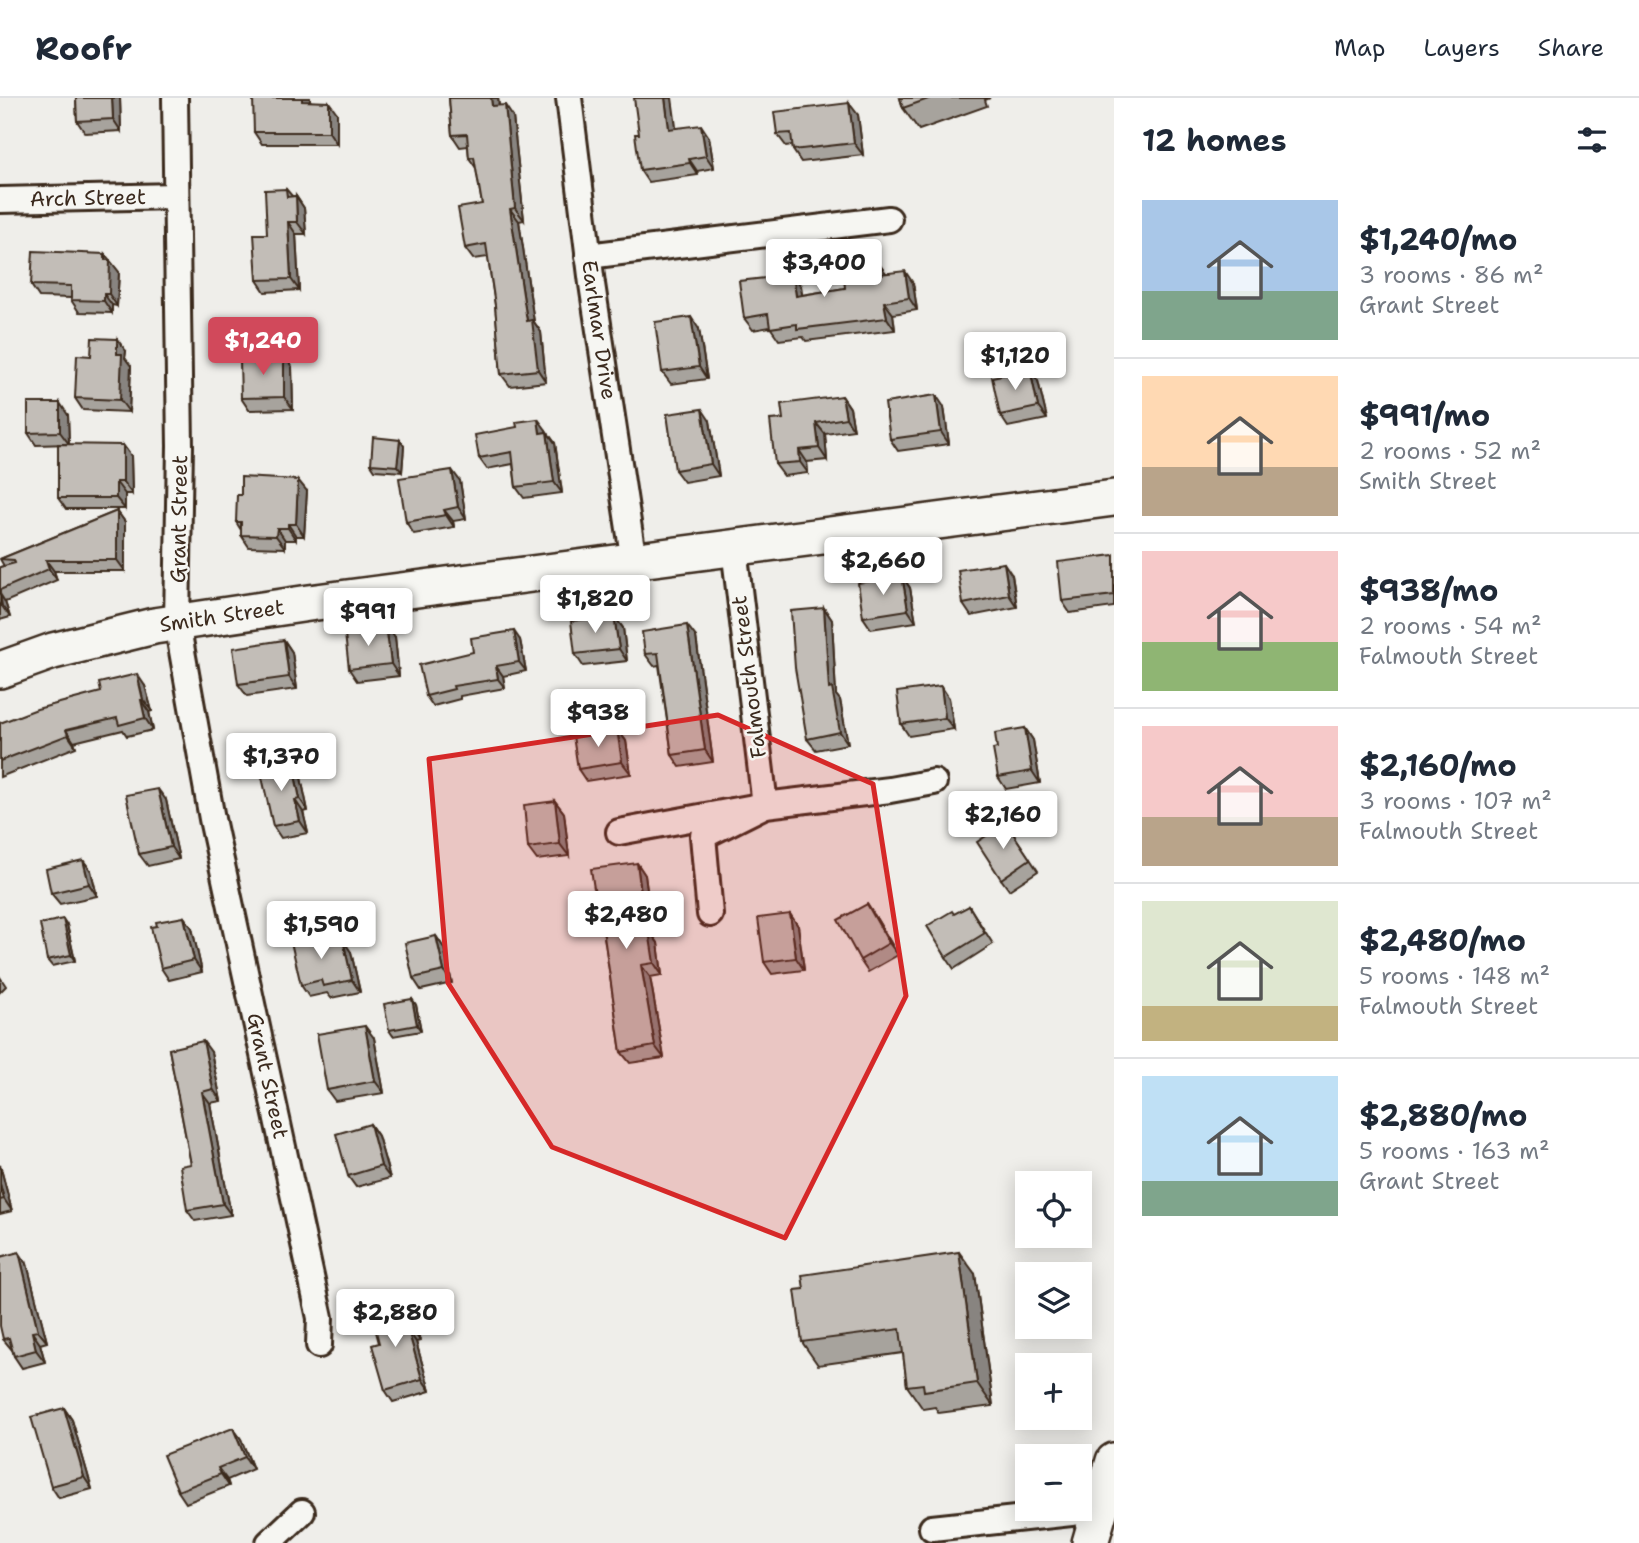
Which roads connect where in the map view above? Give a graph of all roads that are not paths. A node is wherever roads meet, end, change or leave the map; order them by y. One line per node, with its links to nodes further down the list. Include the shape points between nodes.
1 (175, 98): 3 (street, Grant Street)
2 (569, 98): 6 (street, Earlmar Drive)
3 (176, 196): 4 (street, Arch Street); 10 (street, Grant Street)
4 (0, 200)
5 (889, 219): 6 (street)
6 (588, 256): 9 (street, Earlmar Drive)
7 (1114, 498): 8 (street, Smith Street)
8 (734, 548): 9 (street, Smith Street); 13 (street, Falmouth Street)
9 (634, 562): 10 (street, Smith Street)
10 (177, 623): 11 (street, Smith Street, via 53,651); 16 (street, Grant Street, via 212,819 320,1318)
11 (0, 670)
12 (934, 782): 13 (street)
13 (765, 805): 14 (street); 15 (street, via 703,836)
14 (619, 832)
15 (710, 914)
16 (318, 1345)
17 (1114, 1461): 18 (street)
18 (1099, 1510): 20 (street); 22 (street)
19 (302, 1512): 21 (street)
20 (932, 1528)
21 (269, 1543)
22 (1090, 1543)

